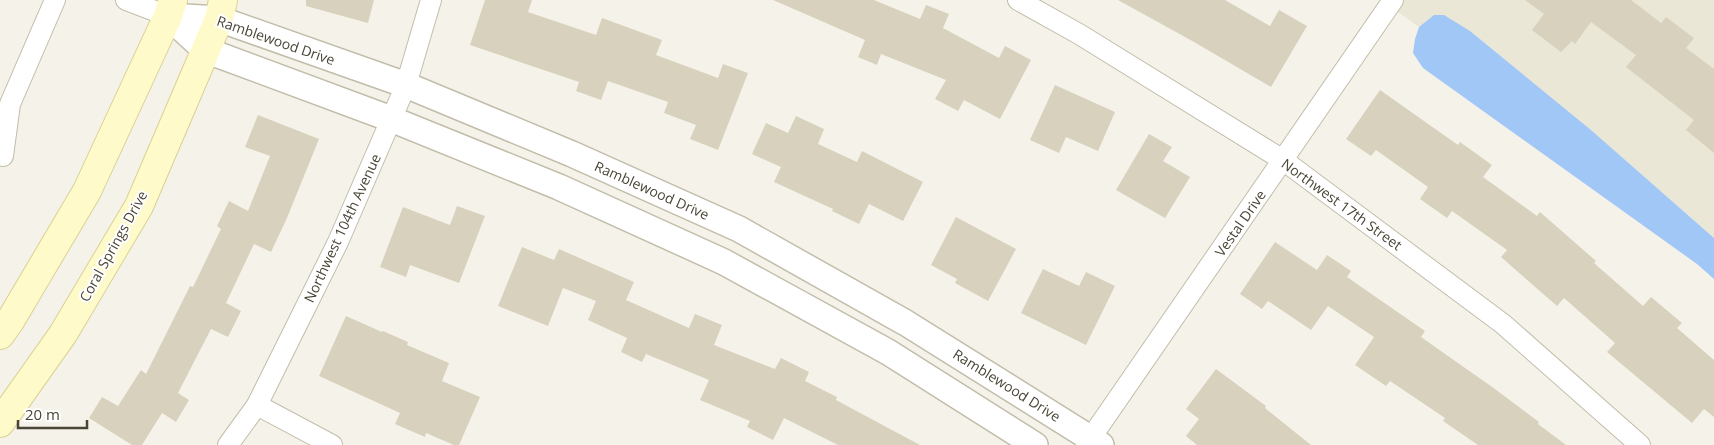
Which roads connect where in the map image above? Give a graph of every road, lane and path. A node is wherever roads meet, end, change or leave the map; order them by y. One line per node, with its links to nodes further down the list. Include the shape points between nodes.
1 (55, 0): 11 (street, via 10,104)
2 (126, 0): 6 (street, Ramblewood Drive)
3 (431, 0): 9 (street, Northwest 104th Avenue)
4 (1018, 0): 12 (street, Northwest 17th Street)
5 (1393, 0): 12 (street, Vestal Drive)
6 (171, 8): 7 (street, Ramblewood Drive); 8 (street, Ramblewood Drive); 13 (main road, via 87,191)
7 (221, 10): 8 (main road, Coral Springs Drive); 9 (street, Ramblewood Drive)
8 (205, 50): 10 (street, Ramblewood Drive); 15 (main road, Coral Springs Drive, via 139,206 63,334)
9 (406, 85): 10 (street, Northwest 104th Avenue); 16 (street, Ramblewood Drive, via 572,154 739,229 906,322)
10 (391, 119): 14 (street, Northwest 104th Avenue, via 338,242); 19 (street, Ramblewood Drive, via 559,187 724,262 888,352)
11 (3, 156)
12 (1283, 160): 16 (street, Vestal Drive); 20 (street, Northwest 17th Street, via 1504,324)
13 (0, 335)
14 (258, 405): 17 (street, Northwest 104th Avenue); 18 (street)
15 (0, 423)
16 (1093, 443)
17 (228, 445)
18 (332, 445)
19 (1035, 445)
20 (1640, 445)

